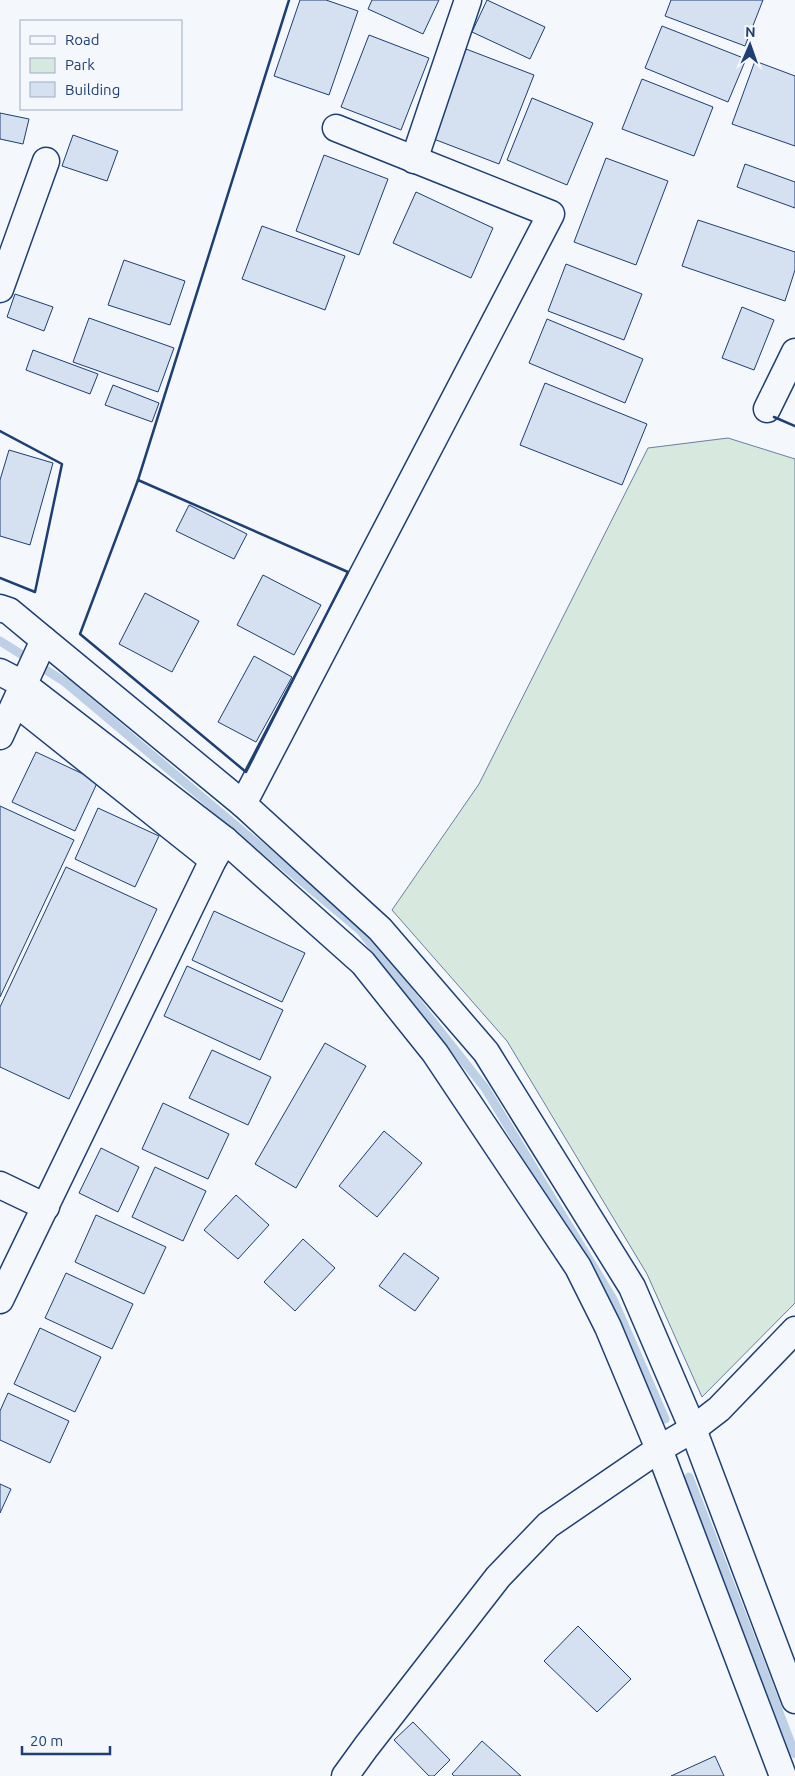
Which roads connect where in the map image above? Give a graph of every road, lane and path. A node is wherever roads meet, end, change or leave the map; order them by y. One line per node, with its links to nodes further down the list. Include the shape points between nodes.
1 (468, 0): 3 (street)
2 (336, 128): 3 (street)
3 (414, 160): 12 (street, via 551,214)
4 (46, 161): 5 (street)
5 (0, 288)
6 (795, 352): 7 (street)
7 (767, 409)
8 (0, 608): 9 (street, via 8,611)
9 (30, 670): 10 (street); 11 (street); 12 (street); 13 (street)
10 (0, 672)
11 (0, 736)
12 (243, 804): 18 (street, via 380,929 486,1052 632,1287)
13 (219, 850): 15 (street); 19 (street, via 362,962 434,1054 578,1267 608,1327)
14 (0, 1185): 15 (street)
15 (46, 1207): 16 (street)
16 (0, 1300)
17 (795, 1330): 18 (street, via 719,1409)
18 (693, 1429): 19 (street); 20 (street)
19 (659, 1450): 21 (street, via 548,1525 498,1577); 22 (street)
20 (795, 1700)
21 (345, 1776)
22 (783, 1776)

